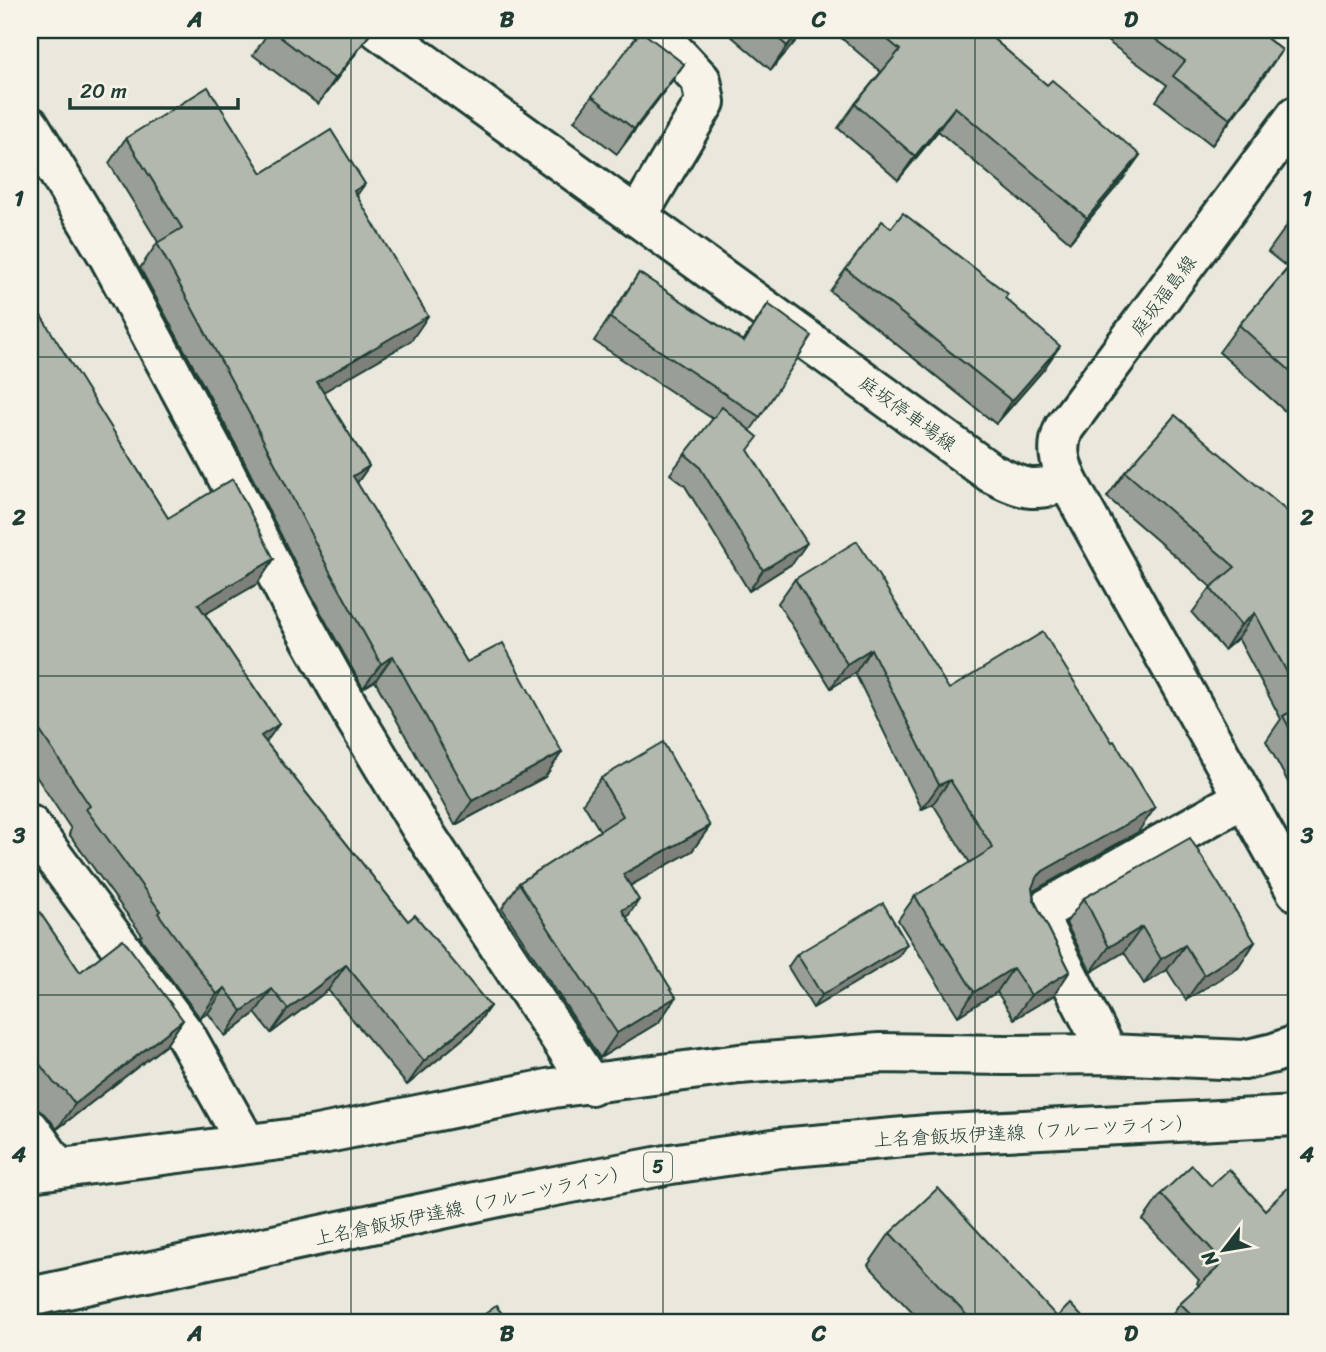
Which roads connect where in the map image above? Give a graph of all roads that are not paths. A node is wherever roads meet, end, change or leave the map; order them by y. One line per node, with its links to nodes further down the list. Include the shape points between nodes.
1 (379, 30): 5 (street, 庭坂停車場線)
2 (654, 30): 5 (street, via 701,80 705,102)
3 (1296, 116): 6 (street, 庭坂福島線, via 1064,428 1059,456)
4 (30, 126): 12 (street, via 109,257 356,720 421,828)
5 (637, 217): 6 (street, 庭坂停車場線, via 991,473 1035,489)
6 (1068, 482): 7 (street)
7 (1243, 799): 9 (street); 11 (street, via 1037,914)
8 (30, 825): 15 (street, via 186,1036)
9 (1296, 891)
10 (1296, 1045): 11 (street, via 1244,1060)
11 (1108, 1054): 12 (street, via 880,1053)
12 (591, 1084): 15 (street, via 312,1136)
13 (1296, 1116): 17 (street, 上名倉飯坂伊達線（フルーツライン） / 5, via 927,1135 780,1148 508,1195)
14 (30, 1129): 16 (street)
15 (246, 1143): 16 (street)
16 (44, 1170)
17 (30, 1297)

